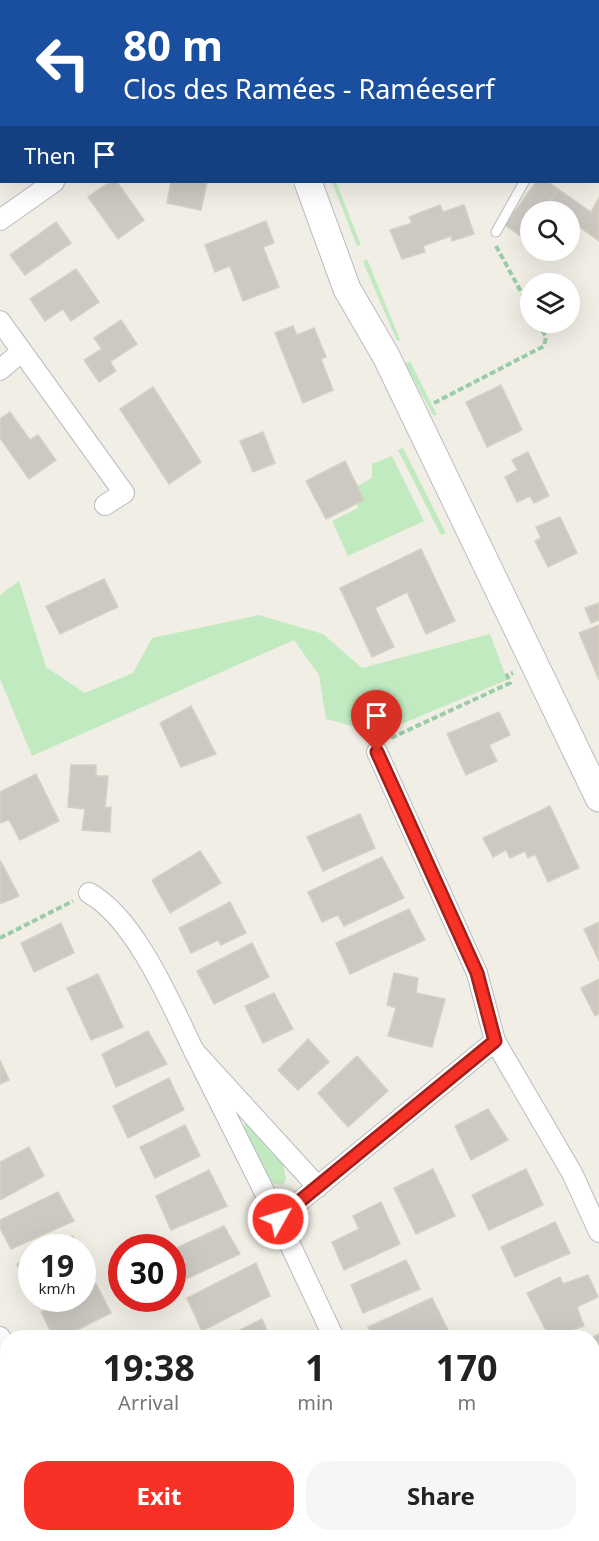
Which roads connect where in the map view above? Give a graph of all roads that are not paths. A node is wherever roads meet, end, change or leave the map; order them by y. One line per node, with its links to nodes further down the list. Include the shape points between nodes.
1 (53, 183): 4 (street)
2 (308, 183): 11 (main road, via 347,289 386,356)
3 (523, 183): 5 (lane)
4 (0, 220)
5 (496, 232)
6 (0, 321): 7 (street)
7 (21, 352): 8 (street); 9 (street, via 123,493)
8 (0, 370)
9 (105, 505)
10 (377, 752): 13 (street, via 477,973)
11 (599, 798)
12 (89, 893): 14 (street, via 104,901 154,966)
13 (495, 1041): 15 (street); 17 (street, via 572,1173)
14 (194, 1052): 15 (street); 16 (street)
15 (318, 1187): 16 (street)
16 (278, 1219): 18 (street)
17 (599, 1232)
18 (330, 1330)

